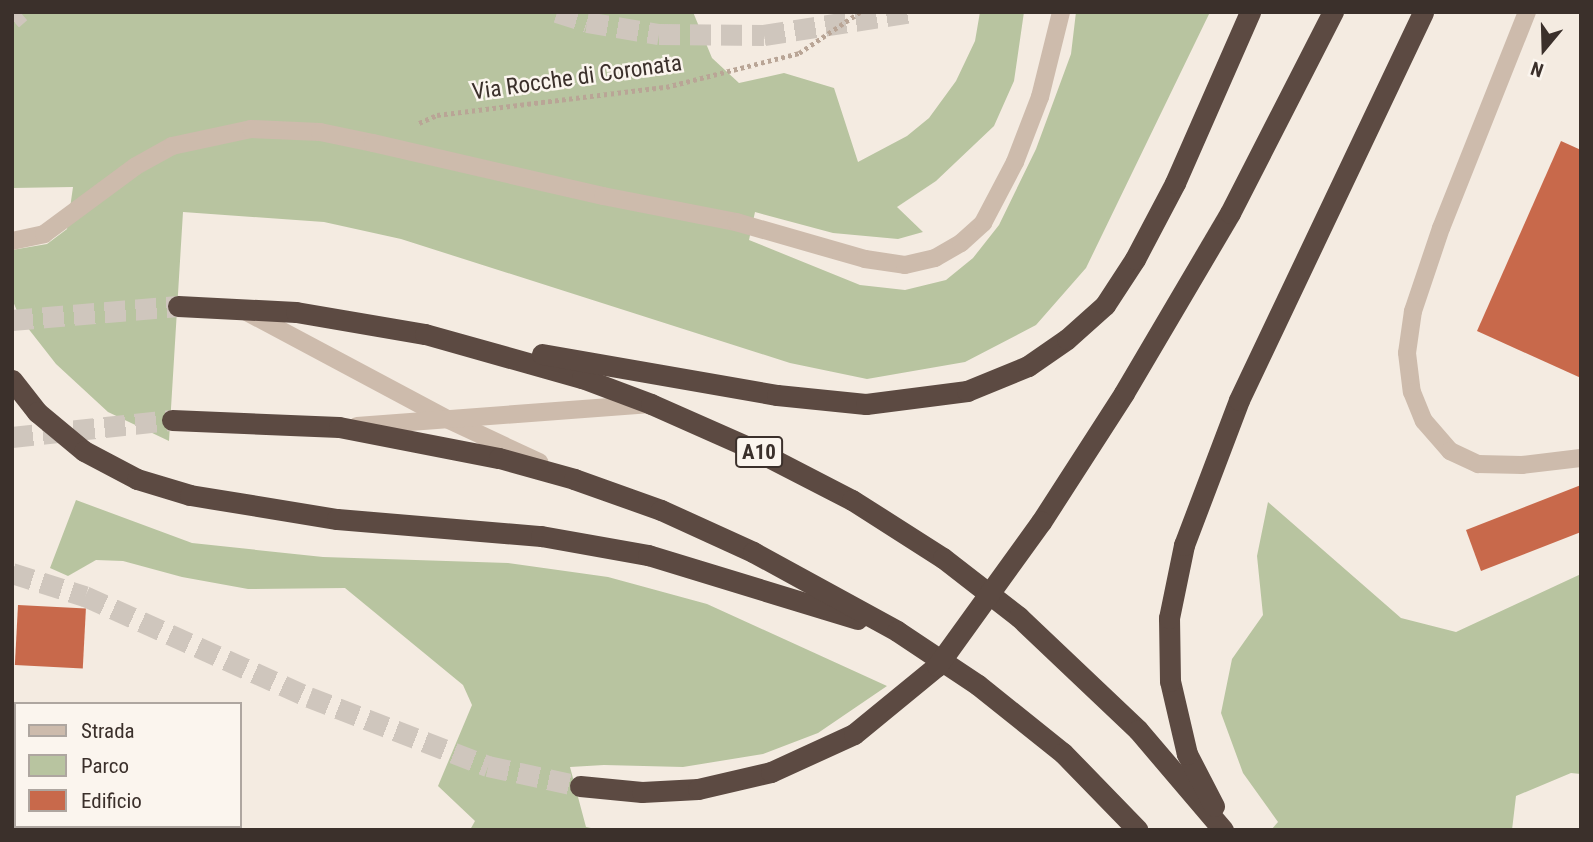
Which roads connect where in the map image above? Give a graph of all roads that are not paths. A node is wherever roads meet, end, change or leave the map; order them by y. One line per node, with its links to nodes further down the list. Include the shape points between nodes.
1 (1060, 12): 6 (street, via 1040,97 1015,162 983,223 935,258 905,265 865,259 736,222 373,143 320,132 251,129 172,146 136,166 44,234)
2 (1250, 12): 9 (highway, via 1175,183 1135,260 1105,304 1028,366 967,391 866,404 777,395)
3 (1333, 12): 18 (highway, bridge, via 1230,213 1124,393 1041,522 937,666 855,734 771,772 698,789 642,792)
4 (1423, 12): 20 (highway, via 1239,400 1184,545 1169,618 1170,681 1187,754)
5 (1527, 12): 15 (street, via 1413,311 1407,352 1410,379 1424,421 1450,451 1478,464 1522,465)
6 (12, 241)
7 (178, 306): 8 (highway, A10)
8 (237, 307): 9 (highway, A10, via 361,321); 12 (street)
9 (425, 334): 11 (highway, A10, via 582,378)
10 (12, 380): 17 (highway, via 37,412 84,451 137,479 190,495 337,519 541,536 648,555)
11 (651, 404): 12 (street); 20 (highway, A10, via 852,500 943,558 1019,617 1138,730)
12 (447, 419): 14 (street); 16 (street)
13 (172, 420): 14 (highway)
14 (339, 427): 16 (highway, via 499,457)
15 (1581, 458)
16 (574, 479): 17 (highway, via 661,510 753,552)
17 (897, 631): 19 (highway, via 978,685 1063,753)
18 (580, 786)
19 (1138, 830)
20 (1225, 830)

